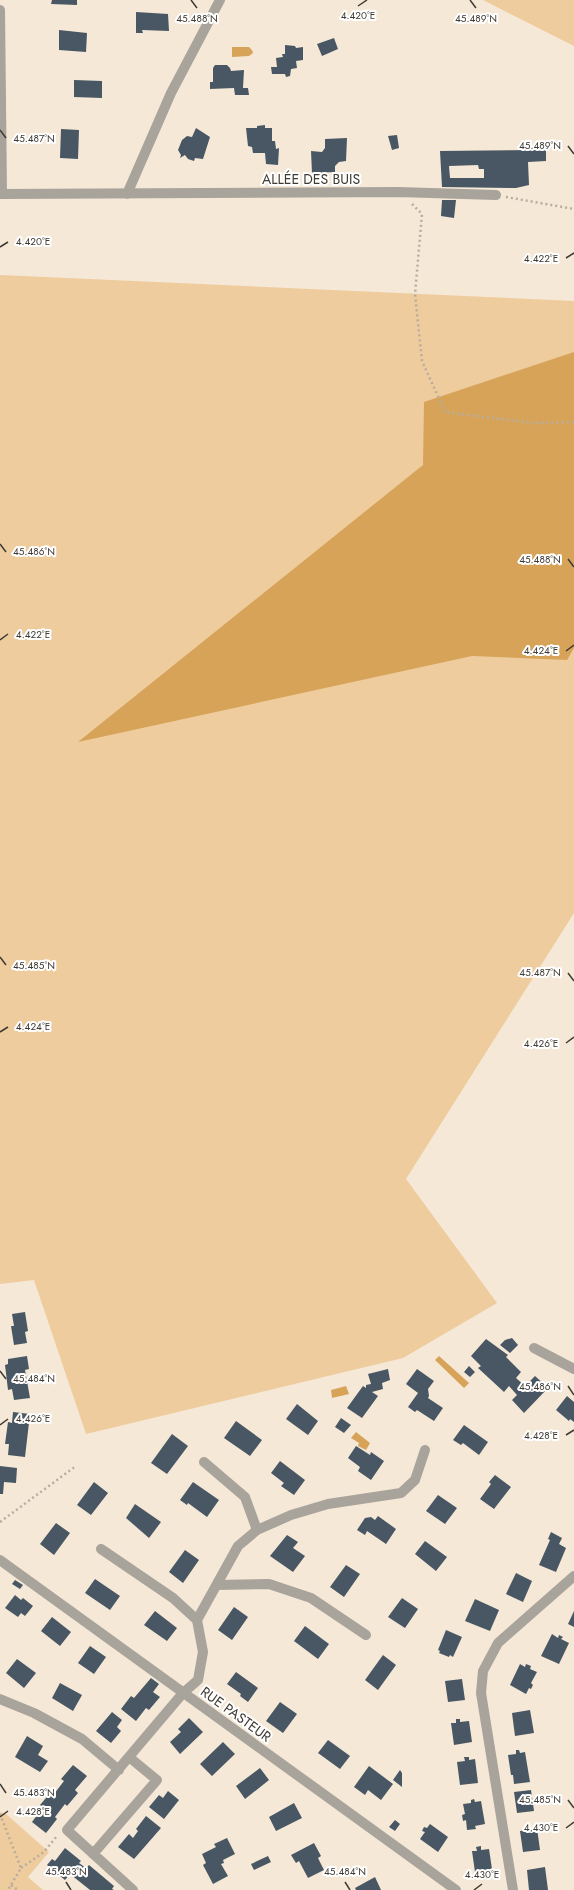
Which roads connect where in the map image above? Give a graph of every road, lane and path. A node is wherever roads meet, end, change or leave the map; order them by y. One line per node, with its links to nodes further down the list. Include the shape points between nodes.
1 (220, 0): 5 (street, via 171,93)
2 (0, 10): 4 (street)
3 (398, 192): 5 (street, ALLÉE DES BUIS); 6 (street, ALLÉE DES BUIS); 8 (path, via 422,214 415,294 422,361 445,412 533,424)
4 (1, 194): 5 (street, ALLÉE DES BUIS)
5 (127, 194)
6 (496, 195): 7 (path)
7 (574, 209)
8 (574, 422)
9 (534, 1348): 10 (street)
10 (574, 1369)
11 (425, 1450): 15 (street, via 415,1480 401,1493 328,1504 291,1515)
12 (204, 1462): 15 (street, via 245,1497)
13 (76, 1466): 14 (path)
14 (0, 1522)
15 (257, 1530): 19 (street, via 238,1546)
16 (101, 1549): 20 (street, via 173,1598)
17 (0, 1560): 22 (street, RUE PASTEUR)
18 (574, 1576): 33 (street, via 498,1643 483,1671 481,1693)
19 (217, 1585): 20 (street); 21 (street, via 269,1584 304,1595)
20 (197, 1620): 22 (street, via 203,1652 198,1680)
21 (366, 1635)
22 (183, 1693): 24 (street); 32 (street, RUE PASTEUR)
23 (0, 1699): 25 (street, via 34,1713 82,1739)
24 (129, 1757): 25 (street); 27 (street, via 157,1780)
25 (119, 1770): 27 (street, via 67,1830)
26 (0, 1814): 28 (path, via 21,1868)
27 (93, 1854): 31 (street)
28 (11, 1884): 29 (path); 30 (path)
29 (8, 1890)
30 (18, 1890)
31 (133, 1890)
32 (456, 1890)
33 (514, 1890)

